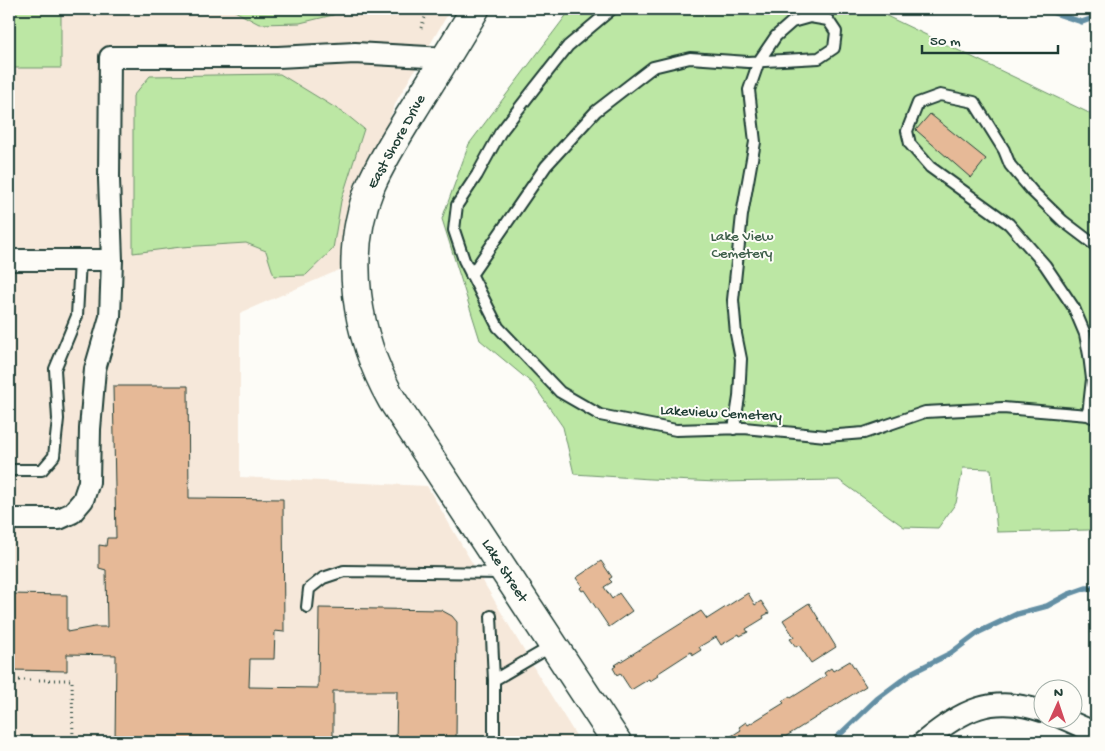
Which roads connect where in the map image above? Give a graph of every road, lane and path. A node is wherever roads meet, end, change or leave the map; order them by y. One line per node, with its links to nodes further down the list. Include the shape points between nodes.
1 (428, 9): 4 (path)
2 (475, 9): 5 (street, East Shore Drive)
3 (612, 9): 11 (lane, Lakeview Cemetery, via 568,46 500,133 457,205 454,230)
4 (421, 28)
5 (445, 58): 10 (street, via 355,53 110,58); 12 (street, East Shore Drive, via 371,185 357,246 356,291 364,334 380,379)
6 (758, 61): 6 (lane, via 819,58 834,48 836,32 828,20 810,17 792,22 776,36); 11 (lane, via 690,58 646,73 596,111 546,166); 14 (lane, via 748,90 755,142 742,215 733,300 741,359)
7 (1096, 246): 13 (lane, Lakeview Cemetery, via 1032,191 1010,165 974,102 940,95 918,103 907,131 910,144 930,167 1009,224 1045,265 1074,308 1085,334 1089,355)
8 (9, 260): 9 (street)
9 (80, 260): 10 (street); 15 (lane, via 77,316 55,369 58,419 54,456 42,470)
10 (112, 260): 16 (street, via 110,316 95,369 89,482 83,500 72,513 58,519)
11 (471, 275): 14 (lane, Lakeview Cemetery, via 498,327 560,392 600,415 636,423 676,430)
12 (392, 400): 17 (street, Lake Street)
13 (1092, 417): 14 (lane, Lakeview Cemetery, via 1003,408 926,412 864,433 826,436)
14 (734, 429)
15 (9, 470)
16 (9, 519)
17 (505, 574): 18 (lane, via 344,571 323,578 309,589); 20 (street, Lake Street)
18 (307, 607)
19 (491, 616): 22 (lane)
20 (553, 646): 22 (lane); 28 (street, Lake Street)
21 (9, 680): 26 (path, via 72,680)
22 (494, 680): 27 (lane)
23 (1032, 707): 29 (street, via 1009,703 978,707)
24 (1082, 727): 25 (street)
25 (1096, 733)
26 (73, 742)
27 (494, 742)
28 (616, 742)
29 (923, 742)

